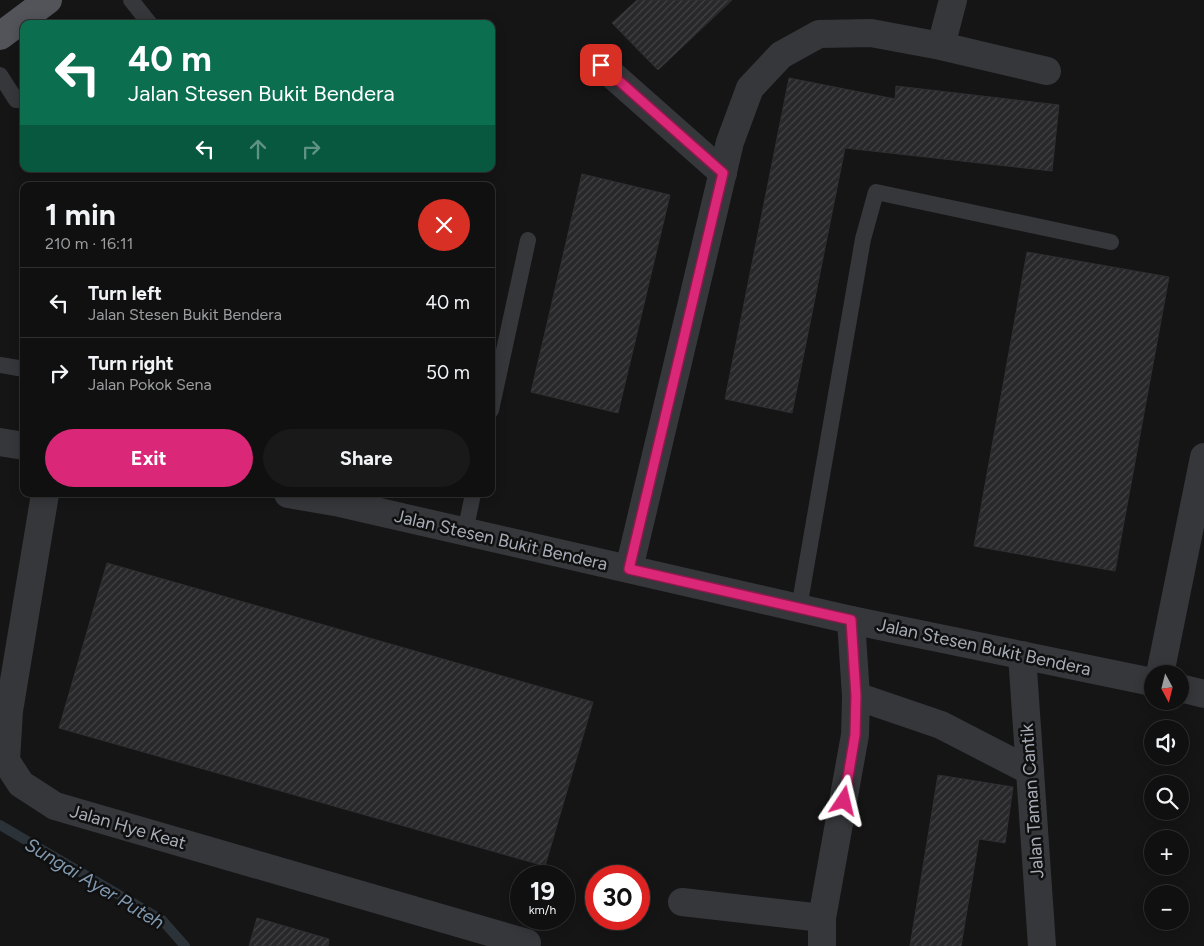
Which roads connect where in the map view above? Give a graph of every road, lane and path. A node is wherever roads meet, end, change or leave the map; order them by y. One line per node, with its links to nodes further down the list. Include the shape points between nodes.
1 (48, 0): 4 (main road)
2 (132, 0): 5 (lane)
3 (953, 0): 8 (street)
4 (21, 20)
5 (147, 20)
6 (20, 21): 7 (main road)
7 (0, 36)
8 (941, 46): 10 (street); 13 (street, via 871,33 820,34 781,55 750,88 730,142)
9 (601, 65): 13 (street)
10 (1047, 71)
11 (0, 75): 12 (lane, via 16,100)
12 (20, 100)
13 (723, 173): 27 (street)
14 (528, 240): 18 (lane)
15 (1111, 242): 28 (lane, via 876,192 863,239)
16 (0, 365): 17 (lane)
17 (20, 368)
18 (495, 392)
19 (0, 442): 20 (street)
20 (20, 445)
21 (1204, 457): 31 (street)
22 (44, 497): 36 (street, Jalan Hye Keat)
23 (328, 497): 25 (street, Jalan Stesen Bukit Bendera)
24 (472, 497): 26 (lane)
25 (341, 498): 26 (street, Jalan Stesen Bukit Bendera)
26 (465, 532): 27 (street, Jalan Stesen Bukit Bendera)
27 (629, 569): 28 (street, Jalan Stesen Bukit Bendera)
28 (798, 608): 29 (street, Jalan Stesen Bukit Bendera)
29 (851, 620): 30 (street, Jalan Stesen Bukit Bendera); 35 (street)
30 (1022, 655): 32 (street, Jalan Stesen Bukit Bendera); 37 (street, Jalan Taman Cantik)
31 (1162, 665)
32 (1144, 680)
33 (1189, 690): 34 (street)
34 (1204, 694)
35 (856, 696): 37 (street, via 941,725); 39 (street, via 851,762)
36 (4, 710): 40 (street, Jalan Hye Keat, via 6,761 21,784 55,806)
37 (1030, 771): 42 (street, Jalan Taman Cantik)
38 (682, 902): 39 (street)
39 (822, 918): 41 (street)
40 (528, 944)
41 (822, 946)
42 (1042, 946)

